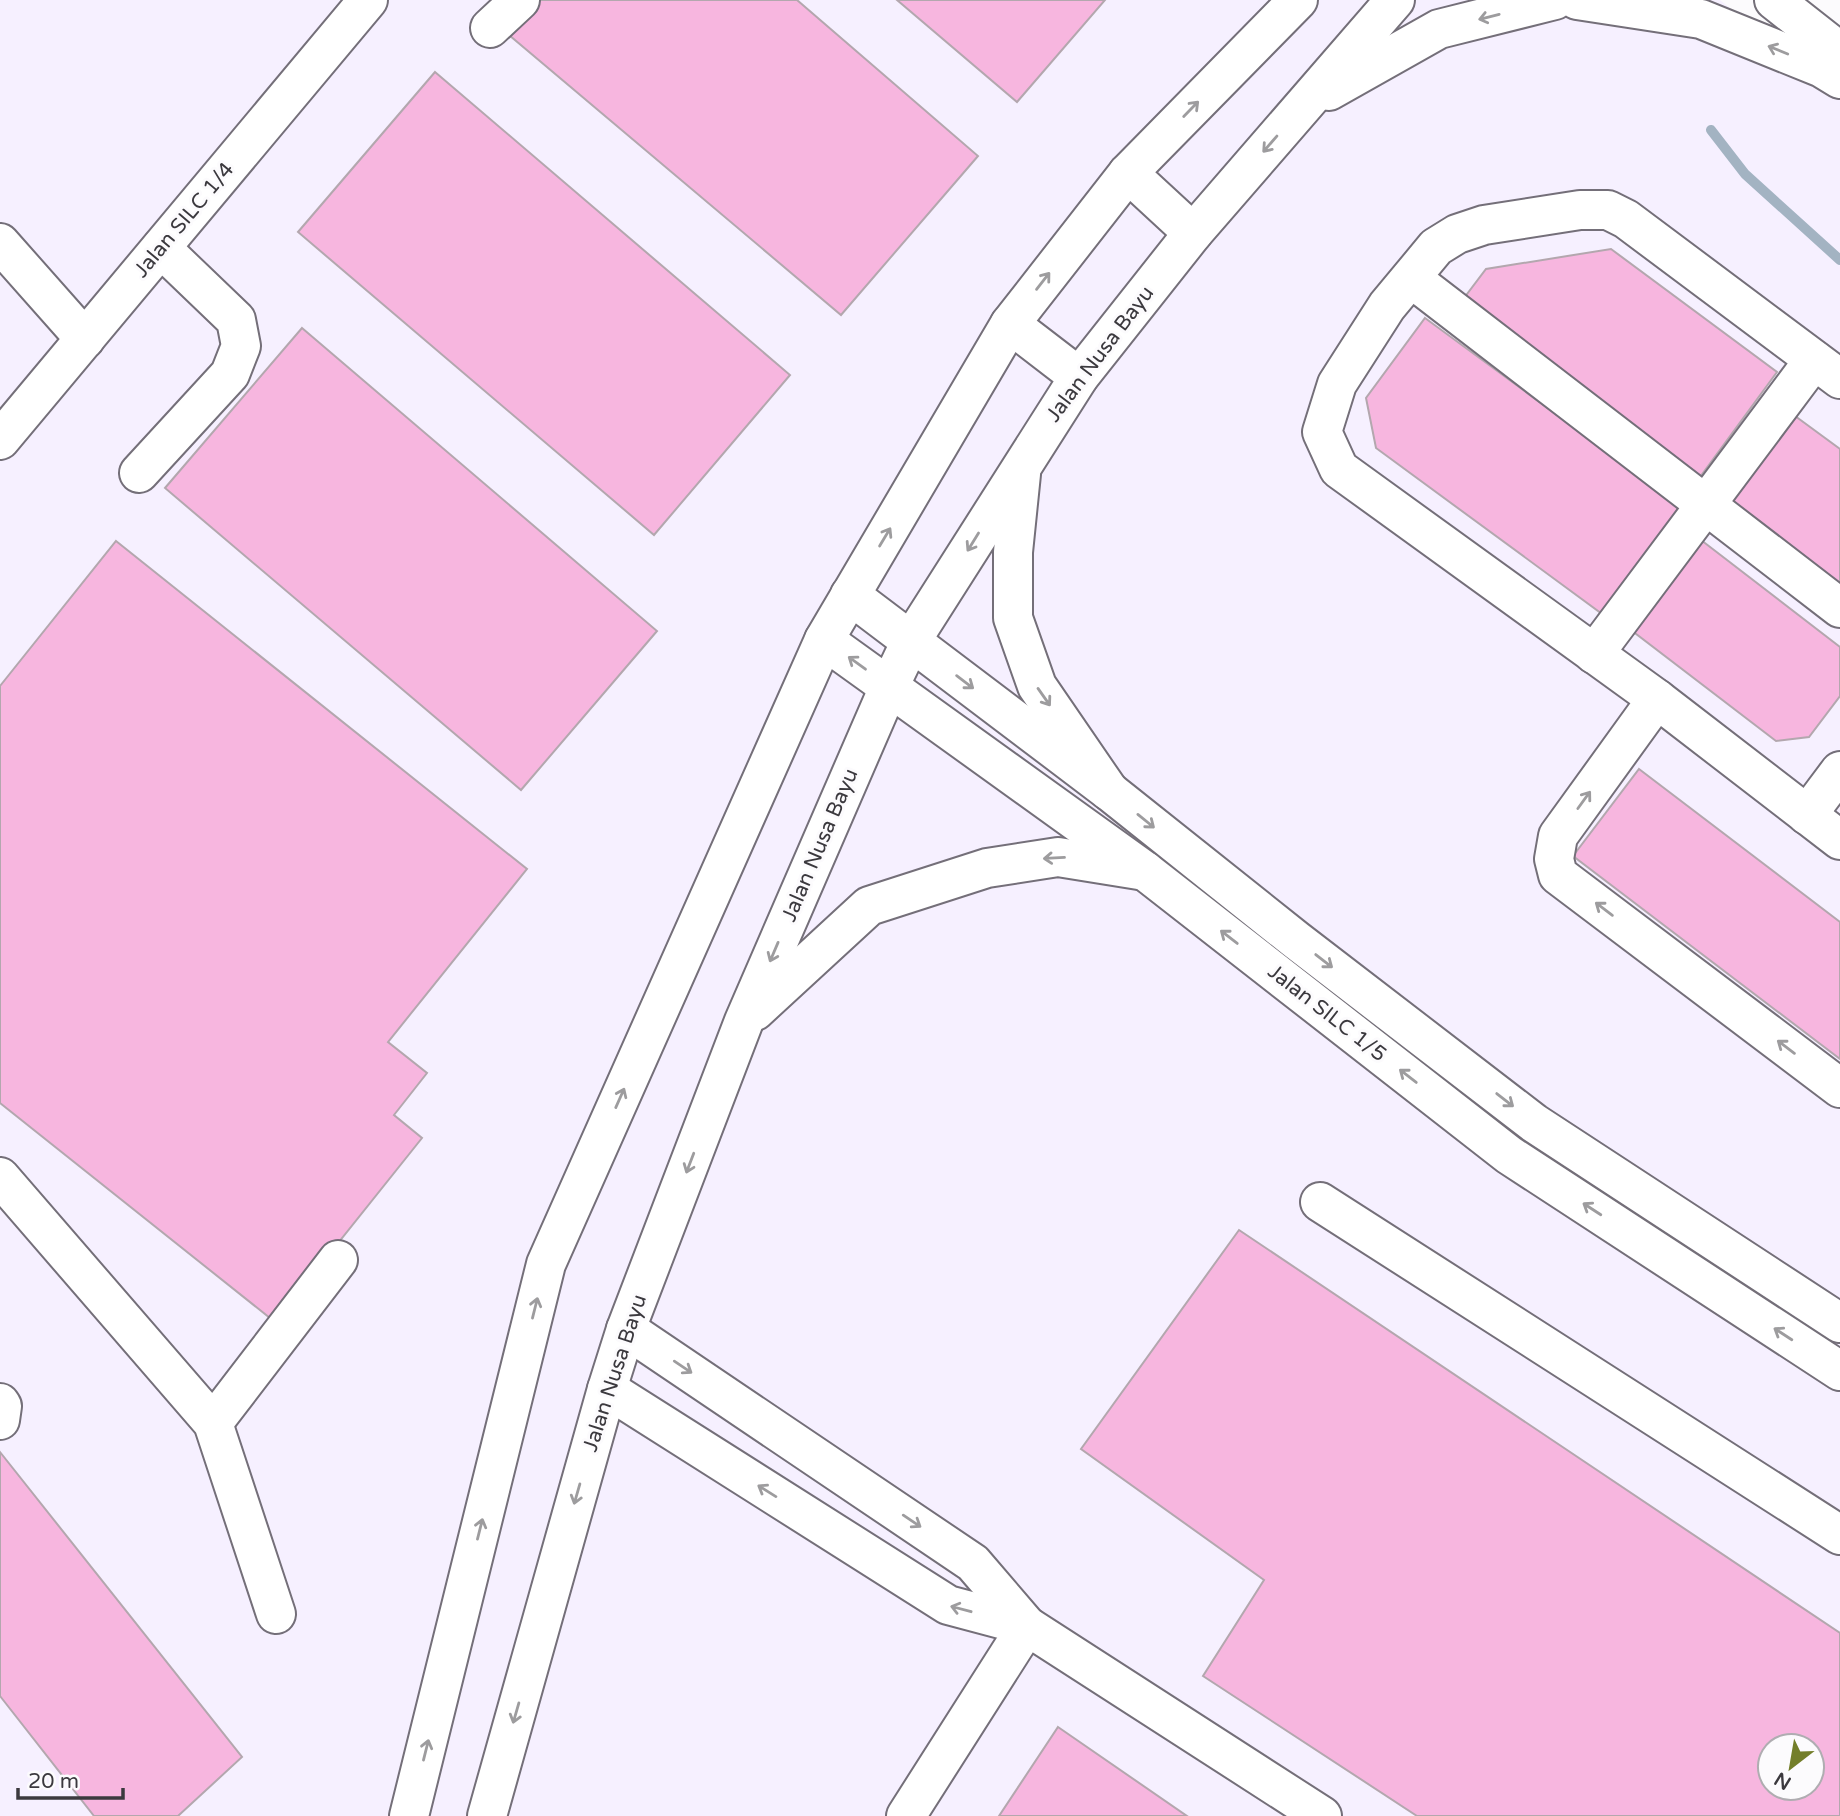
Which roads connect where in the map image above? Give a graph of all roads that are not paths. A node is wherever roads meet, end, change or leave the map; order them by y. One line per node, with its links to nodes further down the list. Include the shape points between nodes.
1 (368, 0): 17 (main road, Jalan SILC 1/4)
2 (520, 0): 9 (main road)
3 (1267, 0): 11 (main road)
4 (1298, 0): 11 (main road)
5 (1395, 0): 13 (main road, Jalan Nusa Bayu)
6 (1555, 0): 13 (main road, one-way to 13, via 1439,29)
7 (1577, 0): 12 (main road, one-way to 7, via 1701,19)
8 (1774, 0): 10 (main road)
9 (489, 28)
10 (1840, 52)
11 (1244, 54): 14 (main road, one-way to 11)
12 (1840, 79)
13 (1305, 104): 15 (main road, Jalan Nusa Bayu, one-way to 15)
14 (1128, 173): 15 (main road); 19 (main road, one-way to 14)
15 (1193, 233): 22 (main road, Jalan Nusa Bayu)
16 (0, 243): 20 (main road)
17 (161, 248): 20 (main road, Jalan SILC 1/4); 25 (main road, via 236,320 241,346 230,374)
18 (1411, 278): 21 (main road, via 1436,247 1483,225 1608,210); 26 (main road); 31 (main road, via 1387,306 1337,384 1322,432 1339,470)
19 (1010, 324): 22 (main road); 27 (main road, one-way to 19)
20 (85, 339): 23 (main road, Jalan SILC 1/4)
21 (1827, 370): 26 (main road)
22 (1079, 377): 24 (main road, Jalan Nusa Bayu)
23 (0, 440)
24 (1022, 464): 30 (main road, Jalan Nusa Bayu, one-way to 30); 35 (main road, one-way to 35, via 1013,552 1013,618 1037,686)
25 (139, 473)
26 (1706, 505): 28 (main road); 31 (main road)
27 (850, 595): 29 (main road); 30 (main road, Jalan SILC 1/5)
28 (1840, 608)
29 (824, 640): 32 (main road, Jalan SILC 1/5, one-way to 29); 56 (main road, one-way to 29, via 546,1264)
30 (911, 641): 32 (main road, Jalan Nusa Bayu); 35 (main road, Jalan SILC 1/5, one-way to 35)
31 (1594, 654): 33 (main road)
32 (889, 687): 38 (main road, Jalan SILC 1/5); 39 (main road, Jalan Nusa Bayu, one-way to 39)
33 (1657, 699): 36 (main road); 40 (main road, one-way to 33, via 1558,875 1554,859 1558,835)
34 (1840, 771): 36 (main road)
35 (1110, 792): 44 (main road, Jalan SILC 1/5, one-way to 44, via 1534,1123)
36 (1807, 815): 37 (main road)
37 (1840, 840)
38 (1145, 871): 39 (main road, one-way to 39, via 1058,856 987,868 869,906); 46 (main road, Jalan SILC 1/5, one-way to 38, via 1509,1155)
39 (744, 1021): 45 (main road, Jalan Nusa Bayu, one-way to 45)
40 (1840, 1088)
41 (0, 1177): 50 (main road)
42 (1320, 1202): 53 (main road)
43 (338, 1260): 50 (main road)
44 (1840, 1322)
45 (626, 1329): 47 (main road, Jalan Nusa Bayu); 51 (main road, one-way to 51)
46 (1840, 1371)
47 (607, 1389): 52 (main road, one-way to 47); 57 (main road, Jalan Nusa Bayu, one-way to 57)
48 (0, 1404): 49 (main road)
49 (0, 1420)
50 (213, 1423): 54 (main road)
51 (864, 1489): 52 (main road); 55 (main road, one-way to 55, via 974,1563)
52 (837, 1535): 55 (main road, one-way to 52, via 948,1605)
53 (1840, 1535)
54 (276, 1614)
55 (1027, 1626): 58 (main road); 59 (main road)
56 (409, 1816)
57 (487, 1816)
58 (906, 1816)
59 (1322, 1816)

